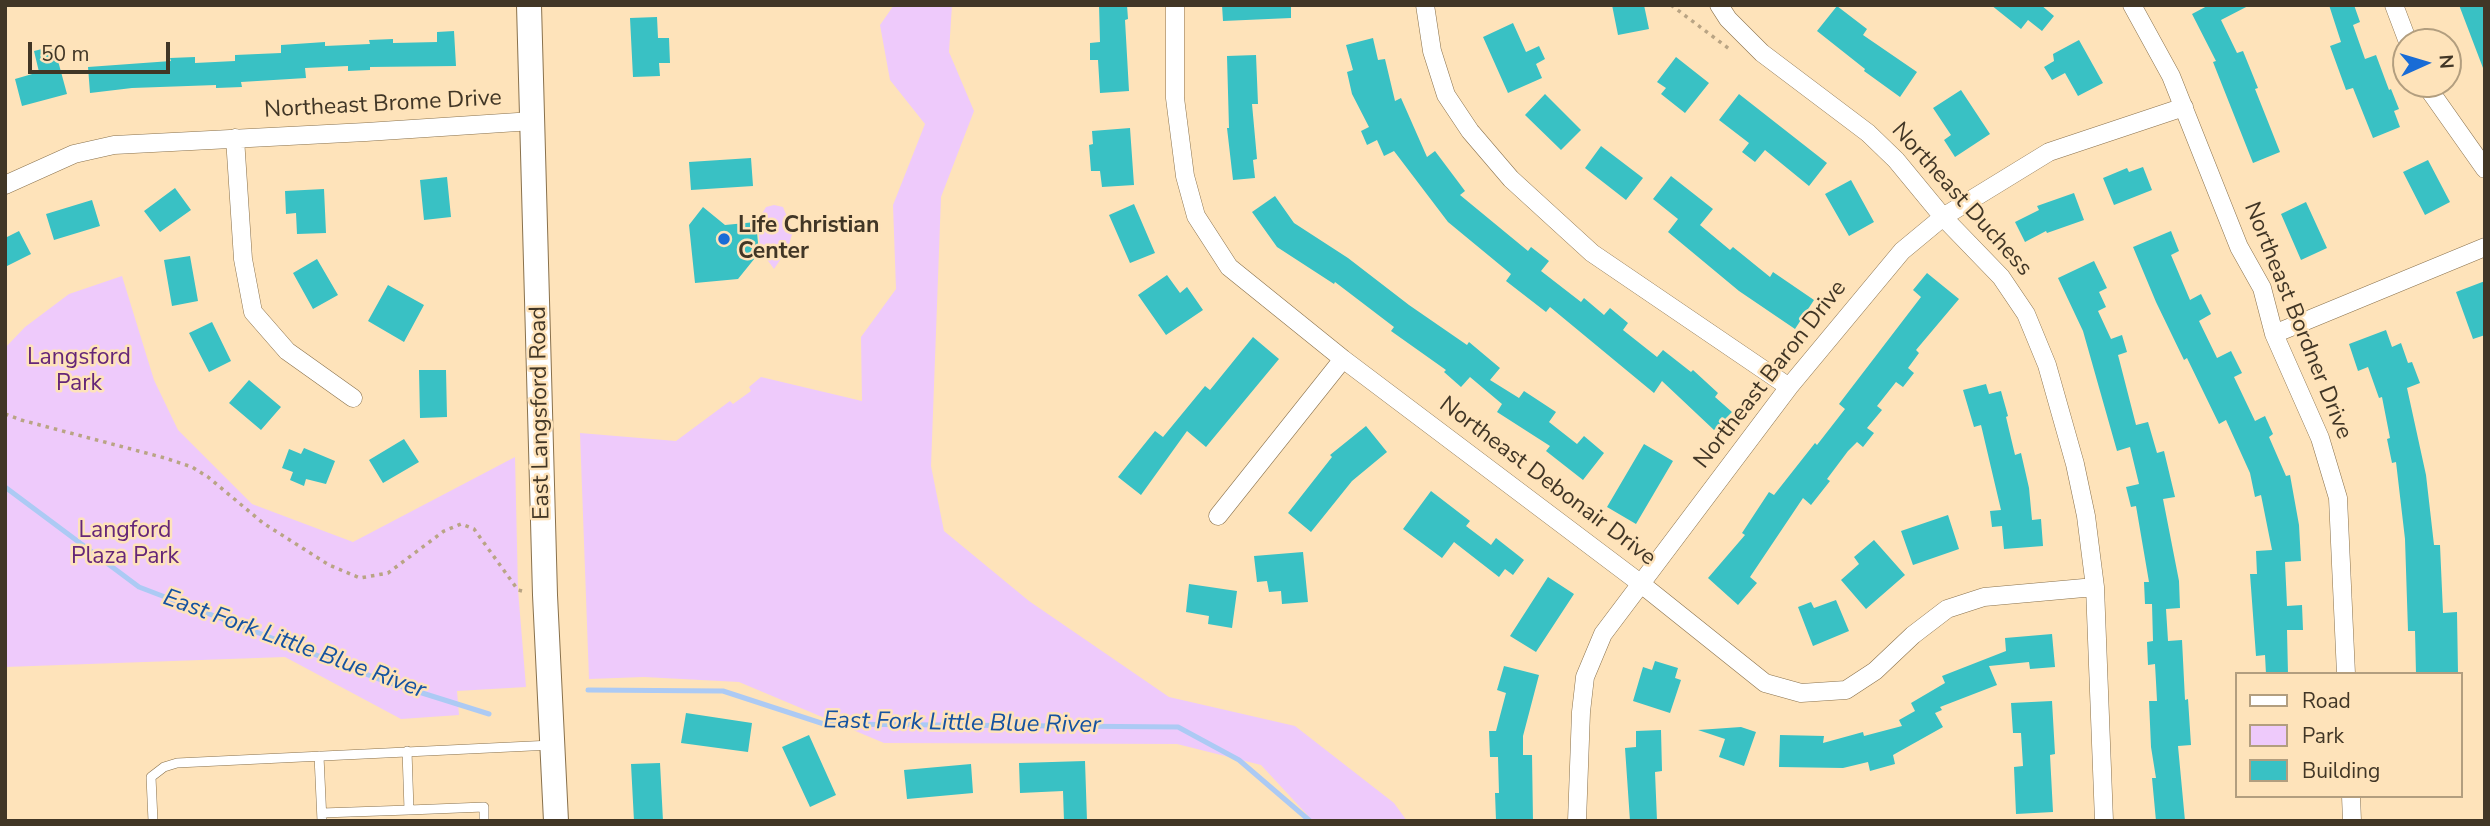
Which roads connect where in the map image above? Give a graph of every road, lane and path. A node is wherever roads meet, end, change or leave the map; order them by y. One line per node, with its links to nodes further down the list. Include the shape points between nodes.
1 (529, 5): 10 (street, East Langsford Road)
2 (1174, 5): 17 (street, Northeast Debonair Drive, via 1175,98 1185,176 1196,216 1229,267)
3 (1425, 5): 18 (street, via 1432,51 1446,94 1511,179 1591,253)
4 (1719, 5): 14 (street, Northeast Duchess, via 1762,53 1868,133)
5 (2132, 5): 9 (street, Northeast Bordner Drive)
6 (2394, 5): 7 (street)
7 (2402, 28)
8 (2435, 98): 12 (street)
9 (2184, 107): 14 (street, Northeast Baron Drive, via 2049,152); 16 (street, Northeast Bordner Drive, via 2239,247 2262,288)
10 (533, 121): 11 (street, Northeast Brome Drive); 24 (street, East Langsford Road)
11 (235, 138): 13 (street, Northeast Brome Drive, via 114,145 74,154); 19 (street, via 243,259 254,312 287,351)
12 (2485, 169)
13 (5, 185)
14 (1943, 217): 18 (street, Northeast Baron Drive, via 1902,251); 23 (street, Northeast Duchess, via 2001,277 2031,326 2075,464)
15 (2485, 247): 16 (street)
16 (2274, 334): 25 (street, Northeast Bordner Drive, via 2320,438 2338,498)
17 (1343, 359): 21 (street); 22 (street, Northeast Debonair Drive)
18 (1789, 387): 22 (street, Northeast Baron Drive)
19 (353, 398)
20 (5, 414): 24 (path, via 192,467 263,523 329,565 360,578 387,573 444,531 461,524 474,529 518,590)
21 (1218, 516)
22 (1640, 583): 23 (street, Northeast Debonair Drive, via 1765,683 1801,692 1846,690 1947,609 1984,597); 37 (street, Northeast Baron Drive, via 1603,634 1585,677)
23 (2095, 587): 38 (street, Northeast Duchess)
24 (545, 595): 26 (street, East Langsford Road)
25 (2346, 672)
26 (552, 745): 27 (lane); 36 (street, East Langsford Road)
27 (407, 751): 28 (lane); 30 (lane)
28 (319, 756): 33 (lane); 34 (lane, via 164,766 151,777)
29 (2351, 798): 39 (street)
30 (409, 810): 32 (lane); 35 (lane, via 484,807)
31 (358, 816): 32 (lane); 33 (lane)
32 (379, 816)
33 (322, 817)
34 (153, 821)
35 (484, 821)
36 (556, 821)
37 (1577, 821)
38 (2104, 821)
39 (2352, 821)

